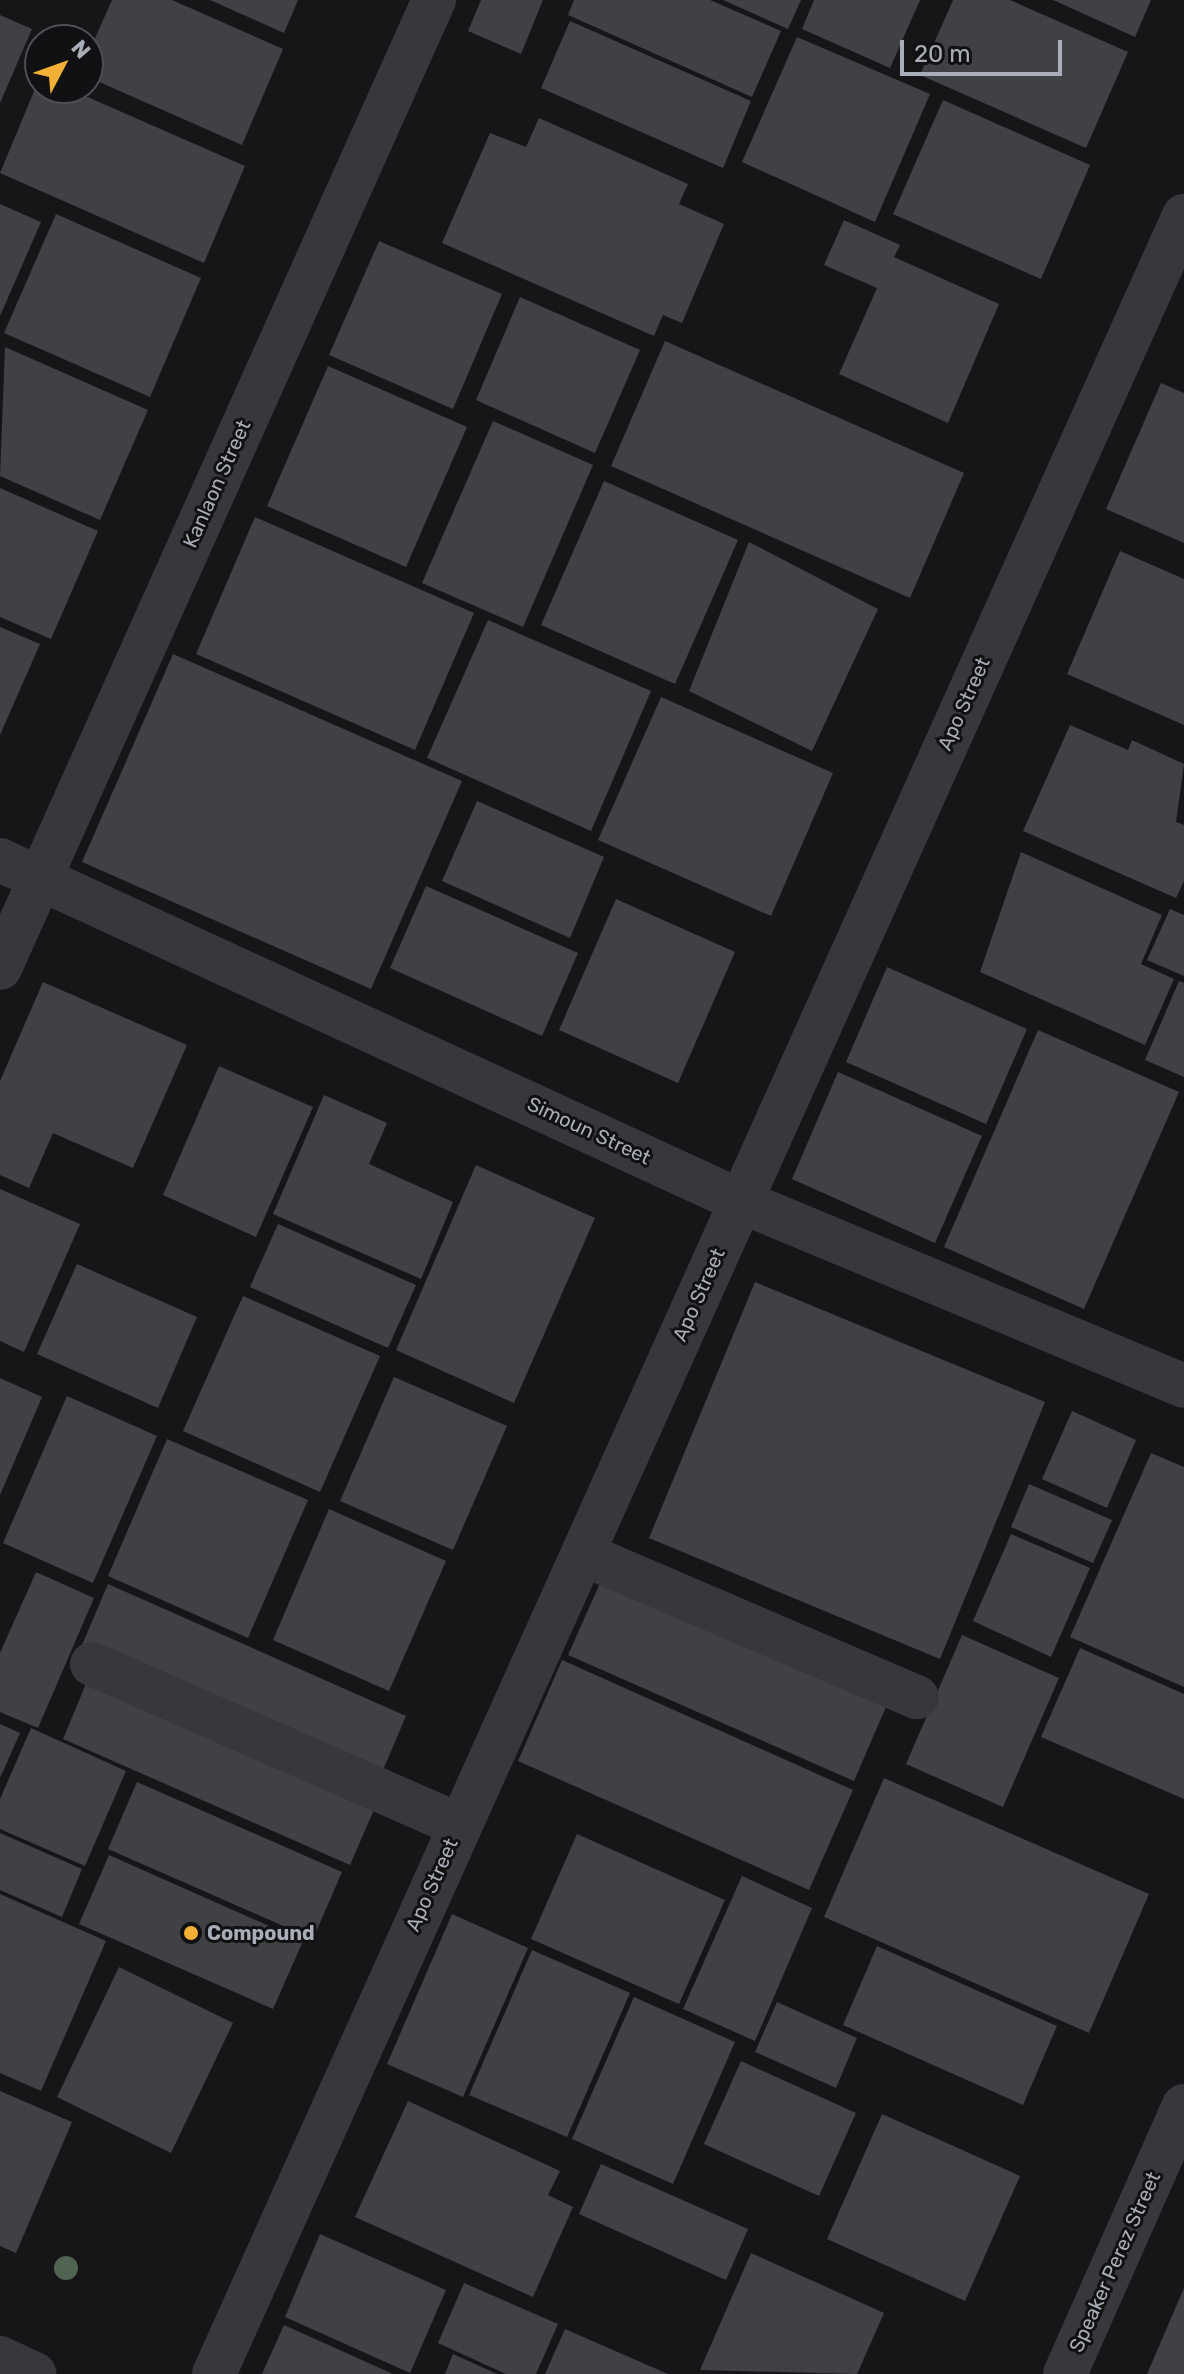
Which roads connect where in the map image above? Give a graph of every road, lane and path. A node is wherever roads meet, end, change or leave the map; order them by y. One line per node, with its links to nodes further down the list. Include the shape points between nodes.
1 (434, 0): 4 (street, Kanlaon Street)
2 (1184, 216): 6 (street, Apo Street)
3 (0, 860): 4 (street, Simoun Street)
4 (40, 877): 5 (street, Kanlaon Street); 6 (street, Simoun Street)
5 (0, 968)
6 (740, 1201): 7 (street, Simoun Street); 8 (street, Apo Street)
7 (1184, 1386)
8 (585, 1555): 10 (street); 11 (street, Apo Street)
9 (92, 1664): 11 (street)
10 (917, 1697)
11 (459, 1825): 15 (street, Apo Street)
12 (1184, 2106): 16 (street, Speaker Perez Street)
13 (0, 2358): 14 (street)
14 (35, 2374)
15 (214, 2374)
16 (1065, 2374)

